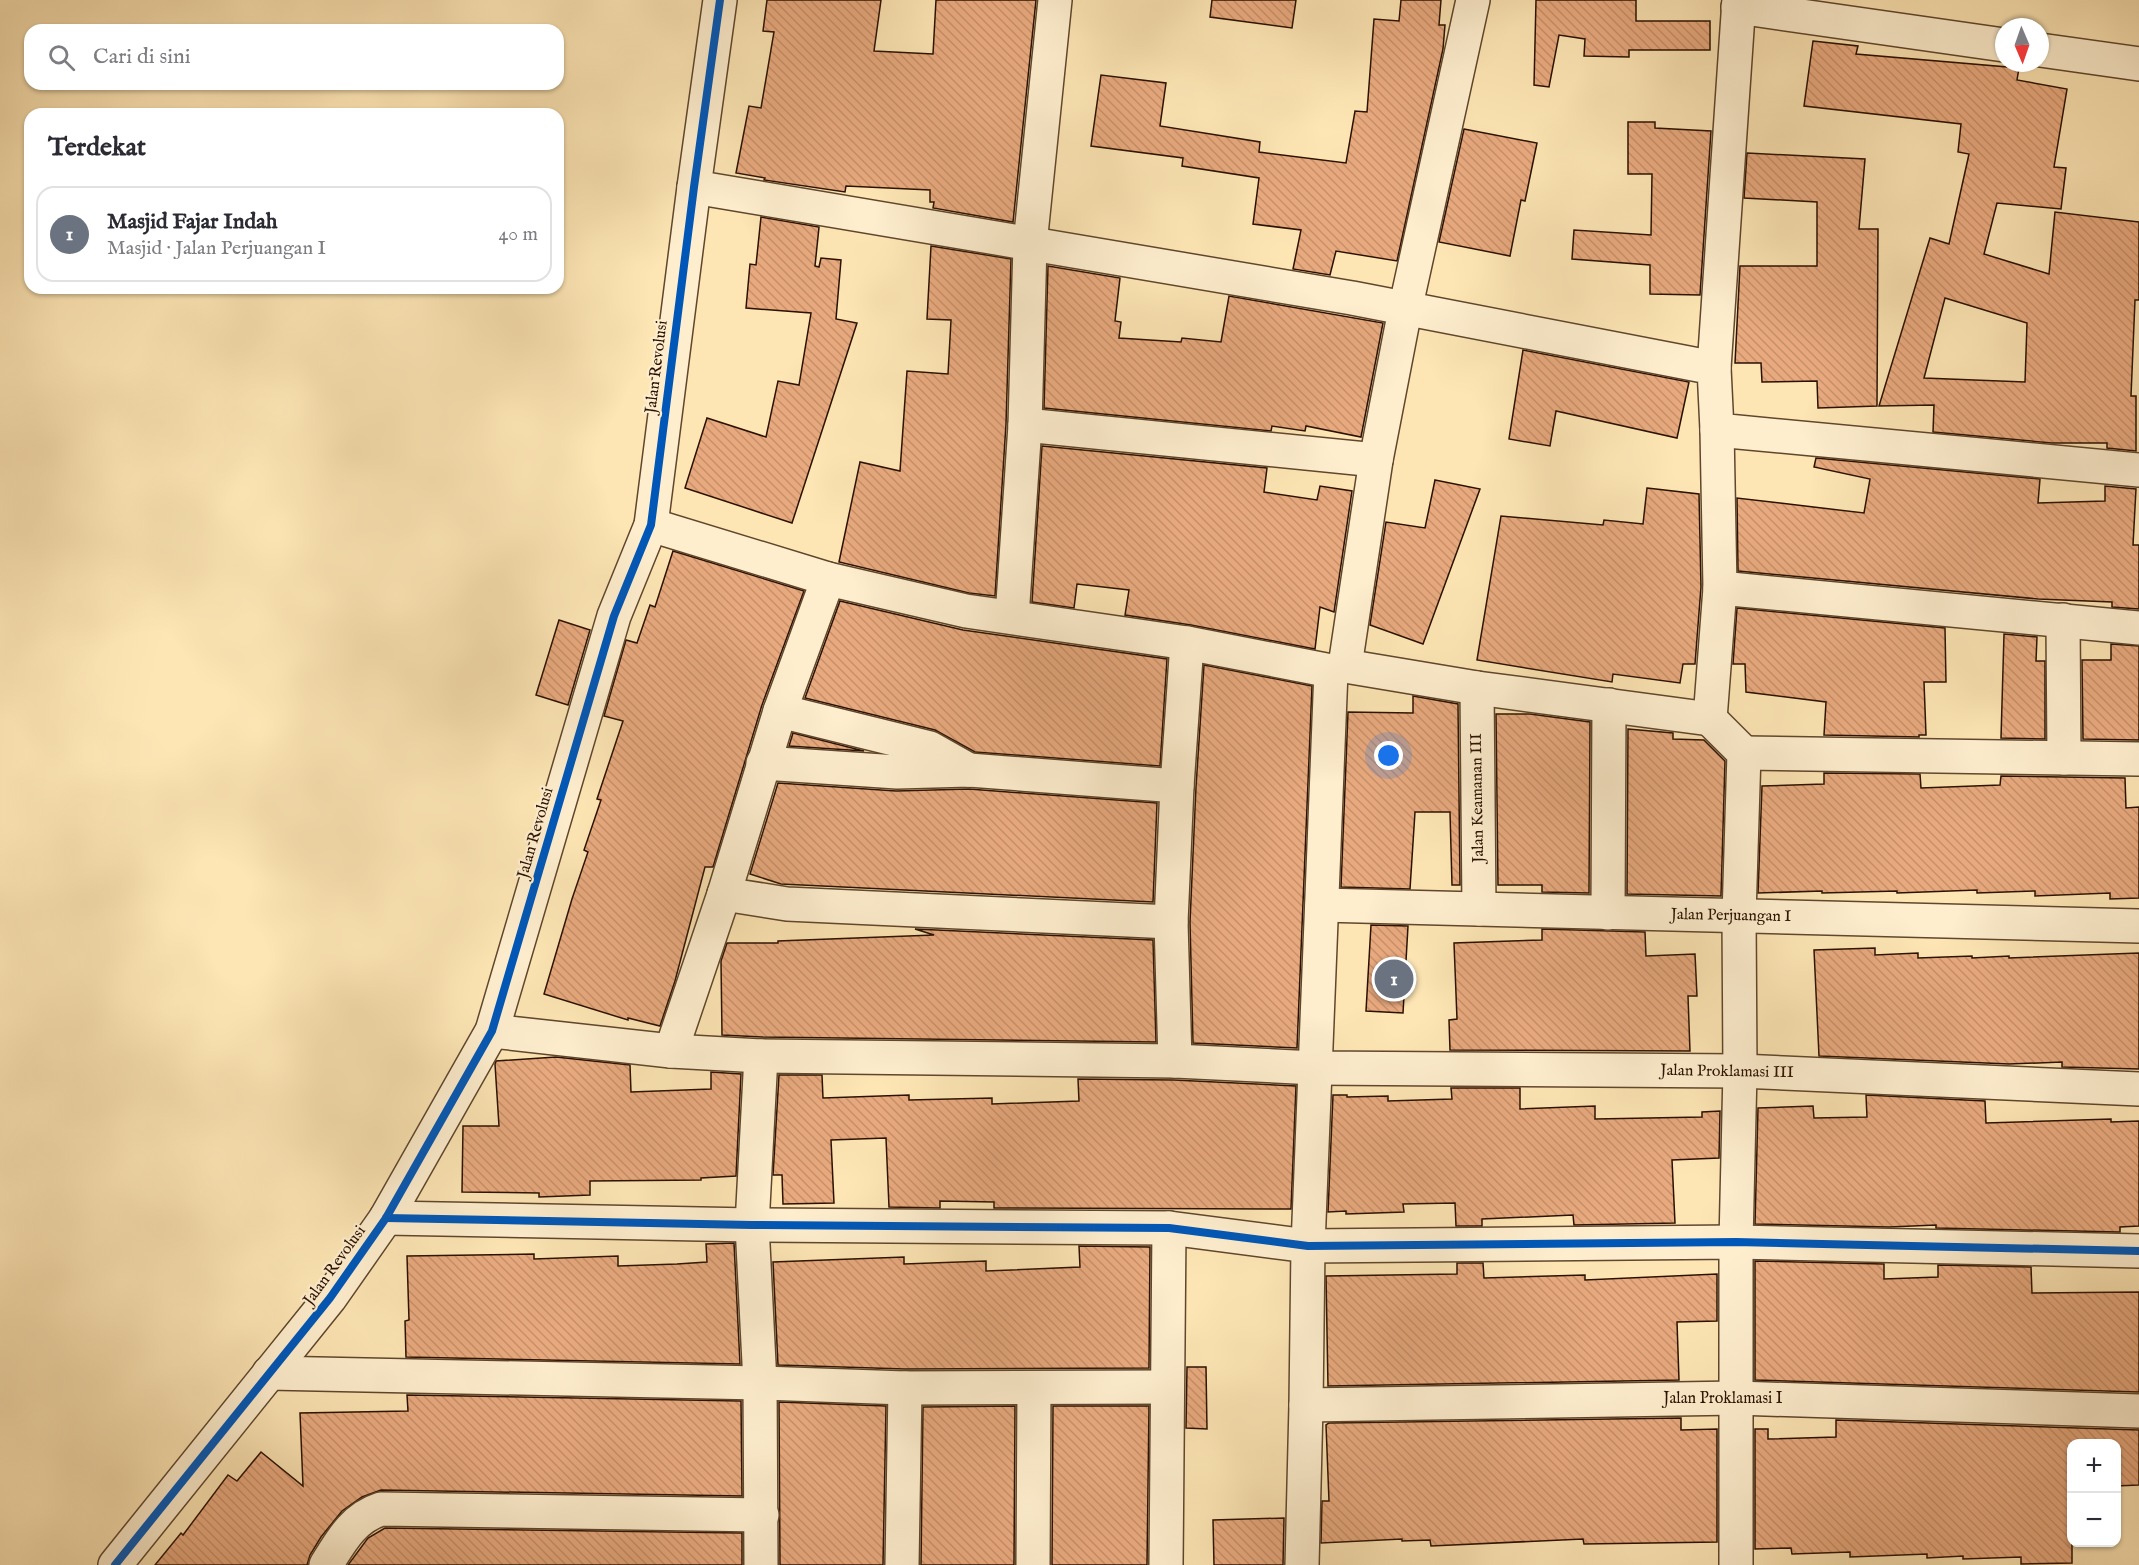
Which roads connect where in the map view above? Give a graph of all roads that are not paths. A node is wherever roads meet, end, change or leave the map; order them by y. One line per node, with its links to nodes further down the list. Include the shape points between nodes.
1 (720, 0): 8 (street, Jalan Revolusi)
2 (1055, 0): 9 (street)
3 (1473, 0): 10 (street)
4 (1738, 3): 5 (street); 11 (street)
5 (1995, 44)
6 (2049, 51): 7 (street)
7 (2139, 64)
8 (694, 187): 9 (street); 16 (street, Jalan Revolusi)
9 (1030, 244): 10 (street); 12 (street)
10 (1405, 310): 11 (street); 14 (street)
11 (1714, 368): 13 (street)
12 (1025, 425): 14 (street); 19 (street)
13 (1717, 429): 15 (street); 18 (street)
14 (1376, 460): 23 (street)
15 (2139, 470)
16 (651, 525): 17 (street); 41 (street, Jalan Revolusi, via 614,616)
17 (828, 579): 19 (street, via 966,611); 26 (street)
18 (1720, 588): 20 (street); 27 (street)
19 (1012, 617): 22 (street)
20 (2063, 621): 21 (street); 29 (street)
21 (2139, 628)
22 (1187, 643): 23 (street); 33 (street)
23 (1338, 668): 24 (street); 35 (street)
24 (1477, 688): 25 (street); 36 (street, Jalan Keamanan III)
25 (1609, 705): 27 (street); 37 (street)
26 (780, 711): 31 (street); 32 (street, via 922,746)
27 (1710, 719): 28 (street)
28 (1744, 753): 29 (street); 38 (street)
29 (2064, 758): 30 (street)
30 (2139, 759)
31 (763, 763): 32 (street, via 913,772); 34 (street)
32 (969, 770): 33 (street)
33 (1177, 786): 39 (street)
34 (723, 894): 39 (street, via 787,904); 42 (street)
35 (1323, 905): 36 (street, Jalan Perjuangan I); 45 (street)
36 (1479, 909): 37 (street, Jalan Perjuangan I)
37 (1608, 913): 38 (street, Jalan Perjuangan I)
38 (1739, 916): 40 (street, Jalan Perjuangan I); 46 (street)
39 (1171, 922): 44 (street)
40 (2139, 926)
41 (492, 1031): 42 (street, Jalan Proklamasi III); 48 (street, Jalan Revolusi)
42 (671, 1051): 43 (street, Jalan Proklamasi III)
43 (762, 1056): 44 (street, Jalan Proklamasi III); 49 (street)
44 (1175, 1061): 45 (street, Jalan Proklamasi III)
45 (1315, 1068): 46 (street, Jalan Proklamasi III); 52 (street)
46 (1740, 1071): 47 (street, Jalan Proklamasi III); 51 (street)
47 (2139, 1089)
48 (386, 1218): 49 (street); 54 (street, Jalan Revolusi, via 330,1298)
49 (752, 1225): 50 (street); 55 (street)
50 (1169, 1228): 52 (street); 56 (street)
51 (1737, 1242): 52 (street); 53 (street); 59 (street)
52 (1308, 1246): 60 (street)
53 (2139, 1251)
54 (269, 1373): 55 (street); 63 (street, Jalan Revolusi)
55 (760, 1383): 57 (street); 62 (street)
56 (1166, 1387): 58 (street); 68 (street)
57 (905, 1388): 58 (street); 66 (street)
58 (1034, 1389): 67 (street)
59 (1737, 1398): 60 (street, Jalan Proklamasi I); 61 (street, Jalan Proklamasi I); 71 (street)
60 (1306, 1405): 69 (street)
61 (2139, 1411)
62 (762, 1515): 64 (street, via 381,1509 345,1534); 65 (street)
63 (115, 1565)
64 (326, 1565)
65 (761, 1565)
66 (902, 1565)
67 (1033, 1565)
68 (1166, 1565)
69 (1302, 1565)
70 (1715, 1565): 71 (street)
71 (1736, 1565): 72 (street)
72 (1742, 1565)

